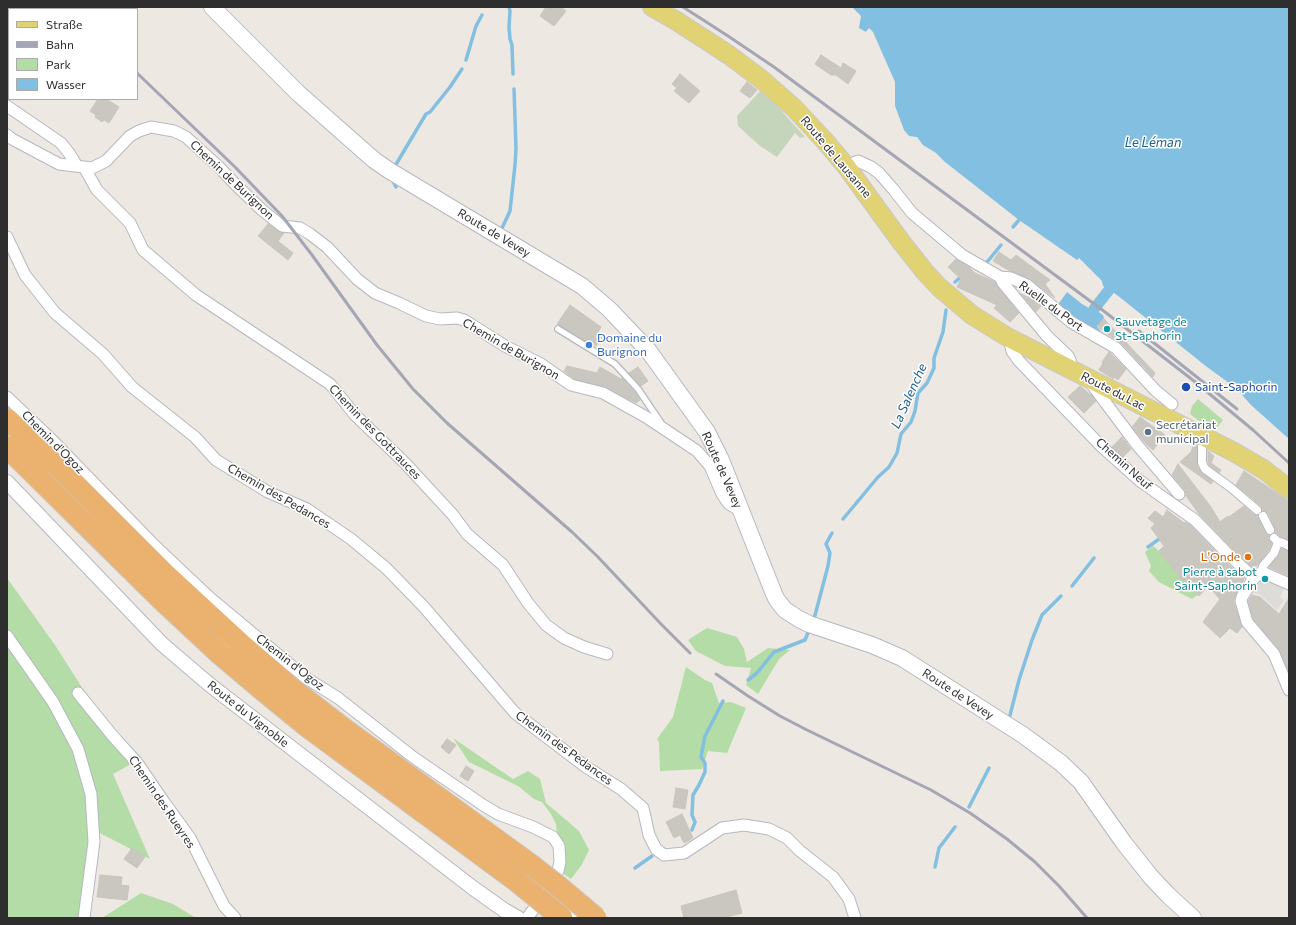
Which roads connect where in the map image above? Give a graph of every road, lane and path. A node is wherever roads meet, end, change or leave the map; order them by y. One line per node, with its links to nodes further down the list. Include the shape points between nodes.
1 (212, 7): 23 (main road, Route de Vevey, via 298,93 374,160 582,286 609,309 648,350 707,432)
2 (652, 7): 6 (main road, Route de Lausanne, via 761,78 808,122)
3 (7, 106): 5 (street, Chemin des Gottrauces, via 61,143)
4 (7, 135): 5 (street, Chemin de Burignon, via 59,164)
5 (80, 166): 17 (street, Chemin de Burignon, via 92,168 106,161 130,136 139,131 151,127 174,131 186,137 262,210 282,226 300,228 327,247 357,279 376,293 426,316 464,320 571,384 603,393); 29 (street, Chemin des Gottrauces, via 97,190 130,223 143,250 196,295 330,384 355,415 404,462 453,515 467,534 503,565 546,625 564,638)
6 (846, 166): 8 (street, via 858,161 871,167 889,184 912,213 962,255); 9 (main road, Route de Lausanne, via 912,257)
7 (7, 237): 39 (street, Chemin des Pedances, via 25,275 55,313 103,354 132,387 195,437 216,460 268,492 307,509 351,539 386,568 424,607 515,713 586,767 621,789 643,808 649,835 656,849 664,855 684,853 722,828 744,825 769,829 787,838 833,877 849,899)
8 (1000, 277): 12 (street, via 1003,284 1047,336 1068,356); 15 (street, Ruelle du Port, via 1011,278 1027,285 1071,322 1116,348 1156,391)
9 (940, 288): 11 (main road, Route du Lac, via 972,315)
10 (558, 329): 17 (lane, via 615,364 638,389)
11 (1008, 338): 12 (main road, Route du Lac); 26 (street, Chemin Neuf, via 1012,351 1019,361 1102,447 1140,481 1196,520 1228,554)
12 (1072, 370): 13 (main road, Route du Lac)
13 (1088, 379): 21 (main road, Route du Lac, via 1245,458); 22 (street, via 1138,446)
14 (7, 397): 32 (street, Chemin d'Ogoz, via 209,597 306,678 338,698 413,757 483,805 553,837 559,846 560,862 555,877)
15 (1172, 404)
16 (7, 419): 38 (highway, bridge, via 200,608 291,688 531,865)
17 (665, 430): 23 (street, Chemin de Burignon, via 697,451 710,466 722,494 730,504)
18 (7, 447): 36 (highway, bridge, via 220,654 308,727 518,882)
19 (1202, 447): 24 (street, via 1202,463 1207,471 1260,513)
20 (7, 482): 35 (street, Route du Vignoble, via 157,638 210,686 473,888)
21 (1289, 489)
22 (1180, 494)
23 (741, 511): 40 (main road, Route de Vevey, via 774,594 790,614 809,624 902,658 1023,735 1061,763 1081,782 1151,877)
24 (1269, 529)
25 (1289, 546): 26 (street, via 1276,540 1274,553)
26 (1258, 575): 27 (street, Chemin Neuf); 30 (street, via 1242,597 1242,607 1248,623 1274,654)
27 (1289, 584)
28 (7, 636): 33 (street, via 53,702 78,749 91,794 94,842)
29 (607, 654)
30 (1289, 690)
31 (78, 693): 34 (street, Chemin des Rueyres, via 143,770 190,838 224,906)
32 (541, 900): 35 (street, Chemin d'Ogoz); 37 (street, via 557,902)
33 (84, 918)
34 (235, 918)
35 (519, 918)
36 (562, 918)
37 (584, 918)
38 (596, 918)
39 (855, 918)
40 (1193, 918)

